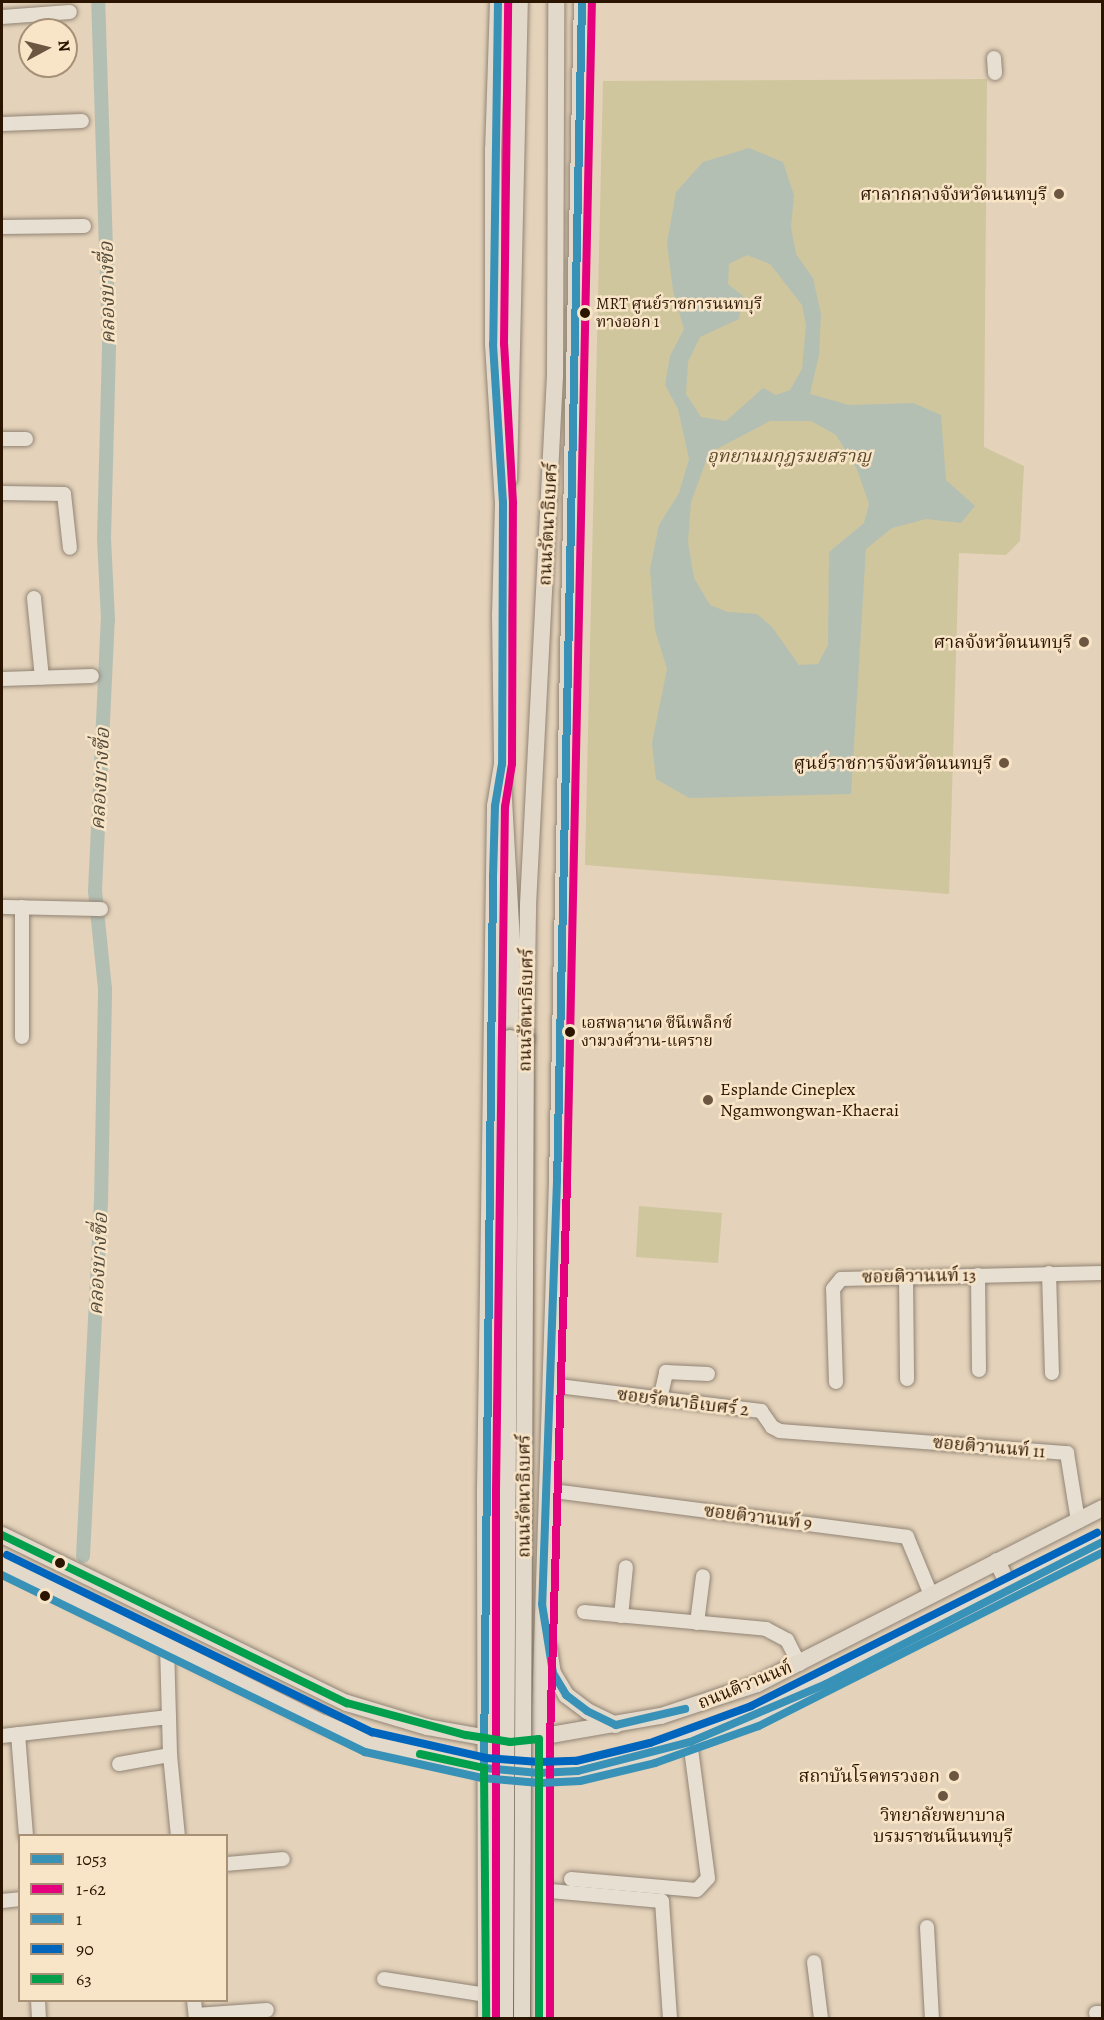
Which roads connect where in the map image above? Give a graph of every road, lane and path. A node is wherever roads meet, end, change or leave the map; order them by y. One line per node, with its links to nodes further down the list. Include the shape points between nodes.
1 (498, 2): 16 (main road, ถนนรัตนาธิเบศร์, via 493,344)
2 (520, 2): 16 (main road, ถนนรัตนาธิเบศร์, via 512,426)
3 (556, 2): 27 (main road, ถนนรัตนาธิเบศร์, via 555,376 539,733)
4 (582, 2): 37 (main road, ถนนรัตนาธิเบศร์)
5 (70, 12): 6 (street)
6 (2, 17)
7 (994, 58): 8 (street)
8 (995, 73)
9 (82, 122): 10 (street)
10 (2, 124)
11 (84, 226): 12 (street)
12 (2, 228)
13 (2, 439): 14 (street)
14 (26, 439)
15 (2, 493): 17 (street, via 64,494)
16 (503, 503): 22 (main road, ถนนรัตนาธิเบศร์)
17 (70, 548)
18 (34, 598): 20 (street)
19 (92, 676): 20 (street)
20 (42, 678): 21 (street)
21 (2, 679)
22 (502, 764): 27 (main road, ถนนรัตนาธิเบศร์); 40 (main road, ถนนรัตนาธิเบศร์, via 494,818)
23 (2, 907): 24 (street)
24 (22, 907): 25 (street); 26 (street)
25 (101, 909)
26 (22, 1037)
27 (518, 1038): 91 (main road, ถนนรัตนาธิเบศร์, bridge); 92 (main road, ถนนรัตนาธิเบศร์, bridge)
28 (1049, 1273): 29 (street, ซอยติวานนท์ 13); 30 (street, ซอยติวานนท์ 13); 33 (street)
29 (1102, 1273)
30 (978, 1275): 31 (street, ซอยติวานนท์ 13); 32 (street)
31 (906, 1276): 35 (street); 36 (street, ซอยติวานนท์ 13, via 846,1278 833,1288)
32 (980, 1370)
33 (1052, 1373)
34 (708, 1374): 38 (street, via 666,1372)
35 (907, 1379)
36 (836, 1382)
37 (550, 1385): 38 (street, ซอยรัตนาธิเบศร์ 2); 41 (main road, ถนนรัตนาธิเบศร์)
38 (660, 1399): 39 (street, ซอยรัตนาธิเบศร์ 2, via 761,1411 774,1429)
39 (842, 1435): 43 (street, ซอยติวานนท์ 11, via 1067,1453)
40 (484, 1491): 41 (main road, via 497,1517 518,1524 537,1514); 63 (main road, ถนนรัตนาธิเบศร์)
41 (546, 1492): 49 (main road, ถนนรัตนาธิเบศร์); 52 (street, ซอยติวานนท์ 9, via 907,1537)
42 (1102, 1508): 43 (main road, ถนนติวานนท์)
43 (1078, 1521): 46 (main road, ถนนติวานนท์)
44 (2, 1535): 63 (main road, ถนนติวานนท์, via 347,1704 426,1727)
45 (1102, 1542): 51 (main road, ถนนติวานนท์)
46 (997, 1561): 51 (main road); 52 (main road, ถนนติวานนท์)
47 (2, 1564): 57 (main road, ถนนติวานนท์)
48 (627, 1567): 55 (street)
49 (544, 1574): 53 (main road, ถนนรัตนาธิเบศร์); 65 (main road, via 528,1592 516,1617 515,1727)
50 (703, 1576): 56 (street)
51 (1010, 1589): 66 (main road, ถนนติวานนท์, via 826,1684)
52 (931, 1595): 58 (main road, ถนนติวานนท์)
53 (542, 1604): 60 (main road, via 553,1673 562,1690 587,1712); 64 (main road, ถนนรัตนาธิเบศร์)
54 (584, 1612): 55 (street)
55 (621, 1616): 56 (street)
56 (697, 1623): 58 (street, via 778,1632 787,1640)
57 (167, 1646): 59 (street); 69 (main road, ถนนติวานนท์, via 369,1742)
58 (799, 1664): 60 (main road, ถนนติวานนท์, via 717,1699)
59 (169, 1717): 61 (street); 67 (street)
60 (616, 1725): 64 (main road, ถนนติวานนท์)
61 (18, 1734): 62 (street); 72 (street)
62 (2, 1736)
63 (484, 1738): 65 (main road, ถนนติวานนท์); 69 (main road, ถนนรัตนาธิเบศร์)
64 (534, 1740): 65 (main road, ถนนติวานนท์); 70 (main road); 71 (main road, ถนนรัตนาธิเบศร์)
65 (510, 1742): 69 (main road)
66 (690, 1742): 71 (main road, ถนนติวานนท์, via 578,1771); 76 (street, via 708,1878 697,1890)
67 (170, 1755): 68 (street); 73 (street)
68 (119, 1764)
69 (490, 1768): 70 (main road, ถนนติวานนท์); 80 (main road, ถนนรัตนาธิเบศร์)
70 (518, 1772): 71 (main road, ถนนติวานนท์); 80 (main road, via 508,1874)
71 (539, 1773): 77 (main road, ถนนรัตนาธิเบศร์)
72 (26, 1834)
73 (178, 1834)
74 (284, 1859): 75 (street)
75 (228, 1864)
76 (572, 1880)
77 (539, 1890): 93 (main road, ถนนรัตนาธิเบศร์); 94 (street, via 662,1901)
78 (18, 1899): 79 (street)
79 (2, 1901)
80 (486, 1908): 84 (main road, ถนนรัตนาธิเบศร์)
81 (927, 1928): 96 (street)
82 (814, 1962): 95 (street)
83 (384, 1979): 84 (street)
84 (486, 1995): 90 (main road, ถนนรัตนาธิเบศร์)
85 (38, 2002): 89 (street)
86 (194, 2002): 88 (street)
87 (267, 2010): 88 (street)
88 (196, 2017)
89 (39, 2019)
90 (486, 2019)
91 (506, 2019)
92 (522, 2019)
93 (539, 2019)
94 (669, 2019)
95 (821, 2019)
96 (932, 2019)

